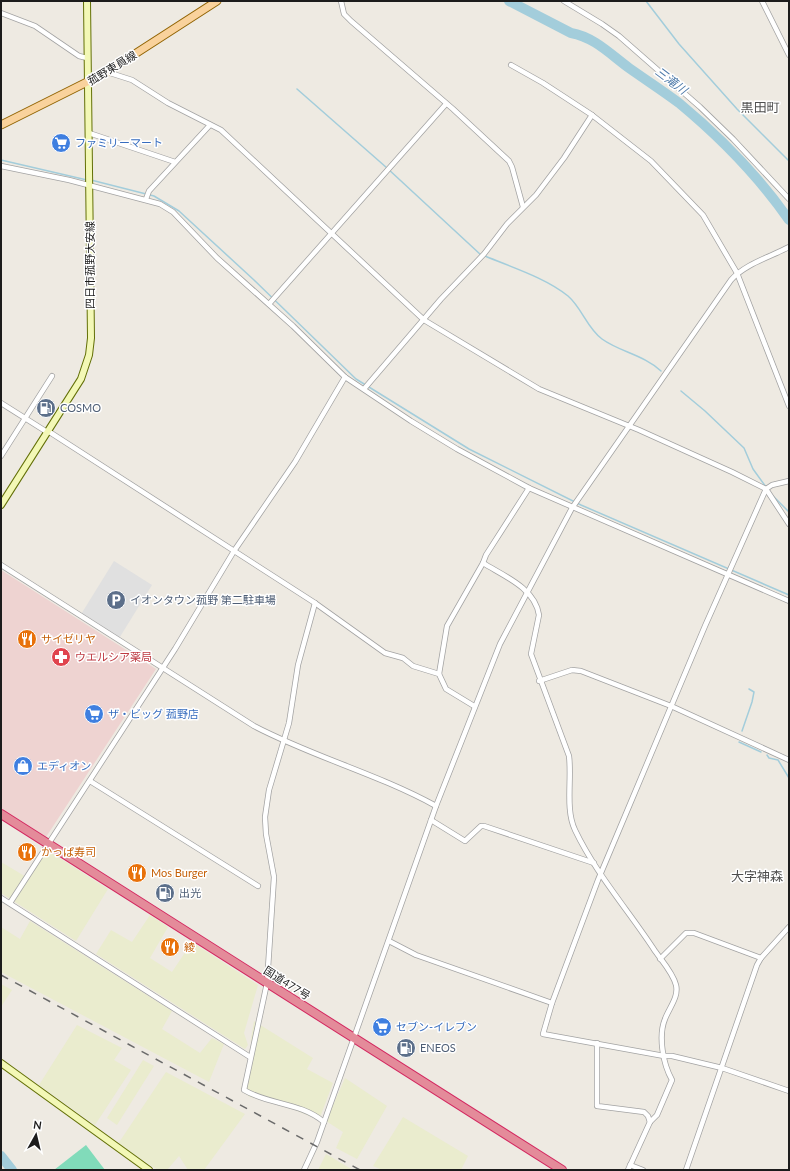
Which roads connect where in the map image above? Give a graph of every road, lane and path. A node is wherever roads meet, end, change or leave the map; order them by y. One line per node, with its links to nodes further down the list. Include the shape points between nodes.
1 (87, 1): 8 (main road, 四日市菰野大安線)
2 (217, 1): 10 (main road, 菰野東員線)
3 (341, 1): 12 (street, via 344,14 351,21)
4 (564, 1): 21 (street, via 619,36 700,107)
5 (762, 1): 7 (street)
6 (1, 13): 8 (street, via 35,26 79,56)
7 (789, 55)
8 (87, 58): 11 (main road, 四日市菰野大安線)
9 (511, 65): 13 (street)
10 (107, 72): 11 (main road, 菰野東員線); 14 (street, via 132,80 168,103)
11 (88, 83): 15 (main road, 菰野東員線); 16 (main road, 四日市菰野大安線)
12 (446, 104): 22 (street, via 509,161); 23 (street)
13 (592, 115): 22 (street, via 564,158 536,195); 25 (street, via 651,161 703,215)
14 (210, 124): 17 (street); 23 (street, via 229,137)
15 (1, 125)
16 (89, 133): 17 (street); 19 (main road, 四日市菰野大安線)
17 (175, 162): 20 (street, via 149,191)
18 (1, 166): 19 (street)
19 (89, 182): 20 (street); 35 (main road, 四日市菰野大安線, via 89,355 81,379)
20 (147, 199): 26 (street, via 173,212 217,258)
21 (789, 199)
22 (523, 207): 27 (street)
23 (332, 234): 26 (street); 27 (street)
24 (789, 247): 25 (street)
25 (737, 273): 32 (street); 34 (street)
26 (270, 303): 29 (street)
27 (424, 320): 30 (street); 34 (street, via 539,389)
28 (52, 376): 33 (street)
29 (345, 377): 30 (street); 43 (street, via 294,462)
30 (364, 389): 38 (street, via 457,449)
31 (1, 403): 33 (street)
32 (789, 406)
33 (25, 418): 35 (street); 36 (street)
34 (629, 426): 39 (street); 41 (street)
35 (48, 432): 40 (main road, 四日市菰野大安線); 43 (street)
36 (1, 456)
37 (789, 481): 39 (street)
38 (528, 488): 41 (street); 44 (street)
39 (767, 488): 42 (street); 46 (street)
40 (1, 505)
41 (573, 507): 46 (street); 47 (street)
42 (789, 524)
43 (234, 551): 49 (street); 50 (street)
44 (483, 563): 47 (street); 51 (street, via 447,626)
45 (1, 565): 50 (street)
46 (728, 574): 48 (street); 54 (street)
47 (527, 590): 52 (street, via 539,615 530,654); 53 (street, via 500,644)
48 (789, 601)
49 (315, 603): 51 (street, via 385,653); 55 (street, via 298,665)
50 (162, 668): 55 (street, via 254,726); 57 (street)
51 (439, 674): 53 (street, via 446,689)
52 (539, 681): 54 (street, via 572,670 581,671); 62 (street, via 569,756 571,818)
53 (474, 706): 58 (street)
54 (671, 706): 56 (street); 63 (street)
55 (284, 741): 58 (street, via 412,793); 71 (street, via 265,817 274,877)
56 (789, 760)
57 (90, 780): 61 (street); 64 (street)
58 (436, 806): 60 (street)
59 (1, 814): 61 (highway, 国道477号)
60 (431, 820): 62 (street, via 465,841 484,826); 68 (street)
61 (48, 843): 66 (street); 71 (highway, 国道477号)
62 (594, 863): 63 (street)
63 (601, 875): 70 (street); 72 (street)
64 (258, 886)
65 (1, 898): 66 (street)
66 (10, 903): 76 (street)
67 (789, 927): 69 (street)
68 (389, 941): 72 (street, via 416,955); 73 (street)
69 (761, 958): 70 (street, via 694,933 686,933); 78 (street)
70 (660, 959): 75 (street, via 675,982 676,990 664,1025)
71 (266, 983): 73 (highway, 国道477号); 76 (street)
72 (552, 1003): 74 (street, via 543,1034)
73 (354, 1037): 80 (street); 85 (highway, 国道477号)
74 (597, 1043): 75 (street); 81 (street, via 597,1106 644,1112)
75 (664, 1056): 78 (street); 81 (street, via 667,1072 672,1080 657,1115)
76 (250, 1057): 80 (street, via 244,1090 300,1108 316,1115)
77 (1, 1063): 83 (main road)
78 (722, 1068): 79 (street); 87 (street)
79 (789, 1091)
80 (324, 1122): 84 (street)
81 (650, 1122): 82 (street)
82 (629, 1168): 86 (street)
83 (149, 1170)
84 (304, 1170)
85 (562, 1170)
86 (643, 1170)
87 (686, 1170)

